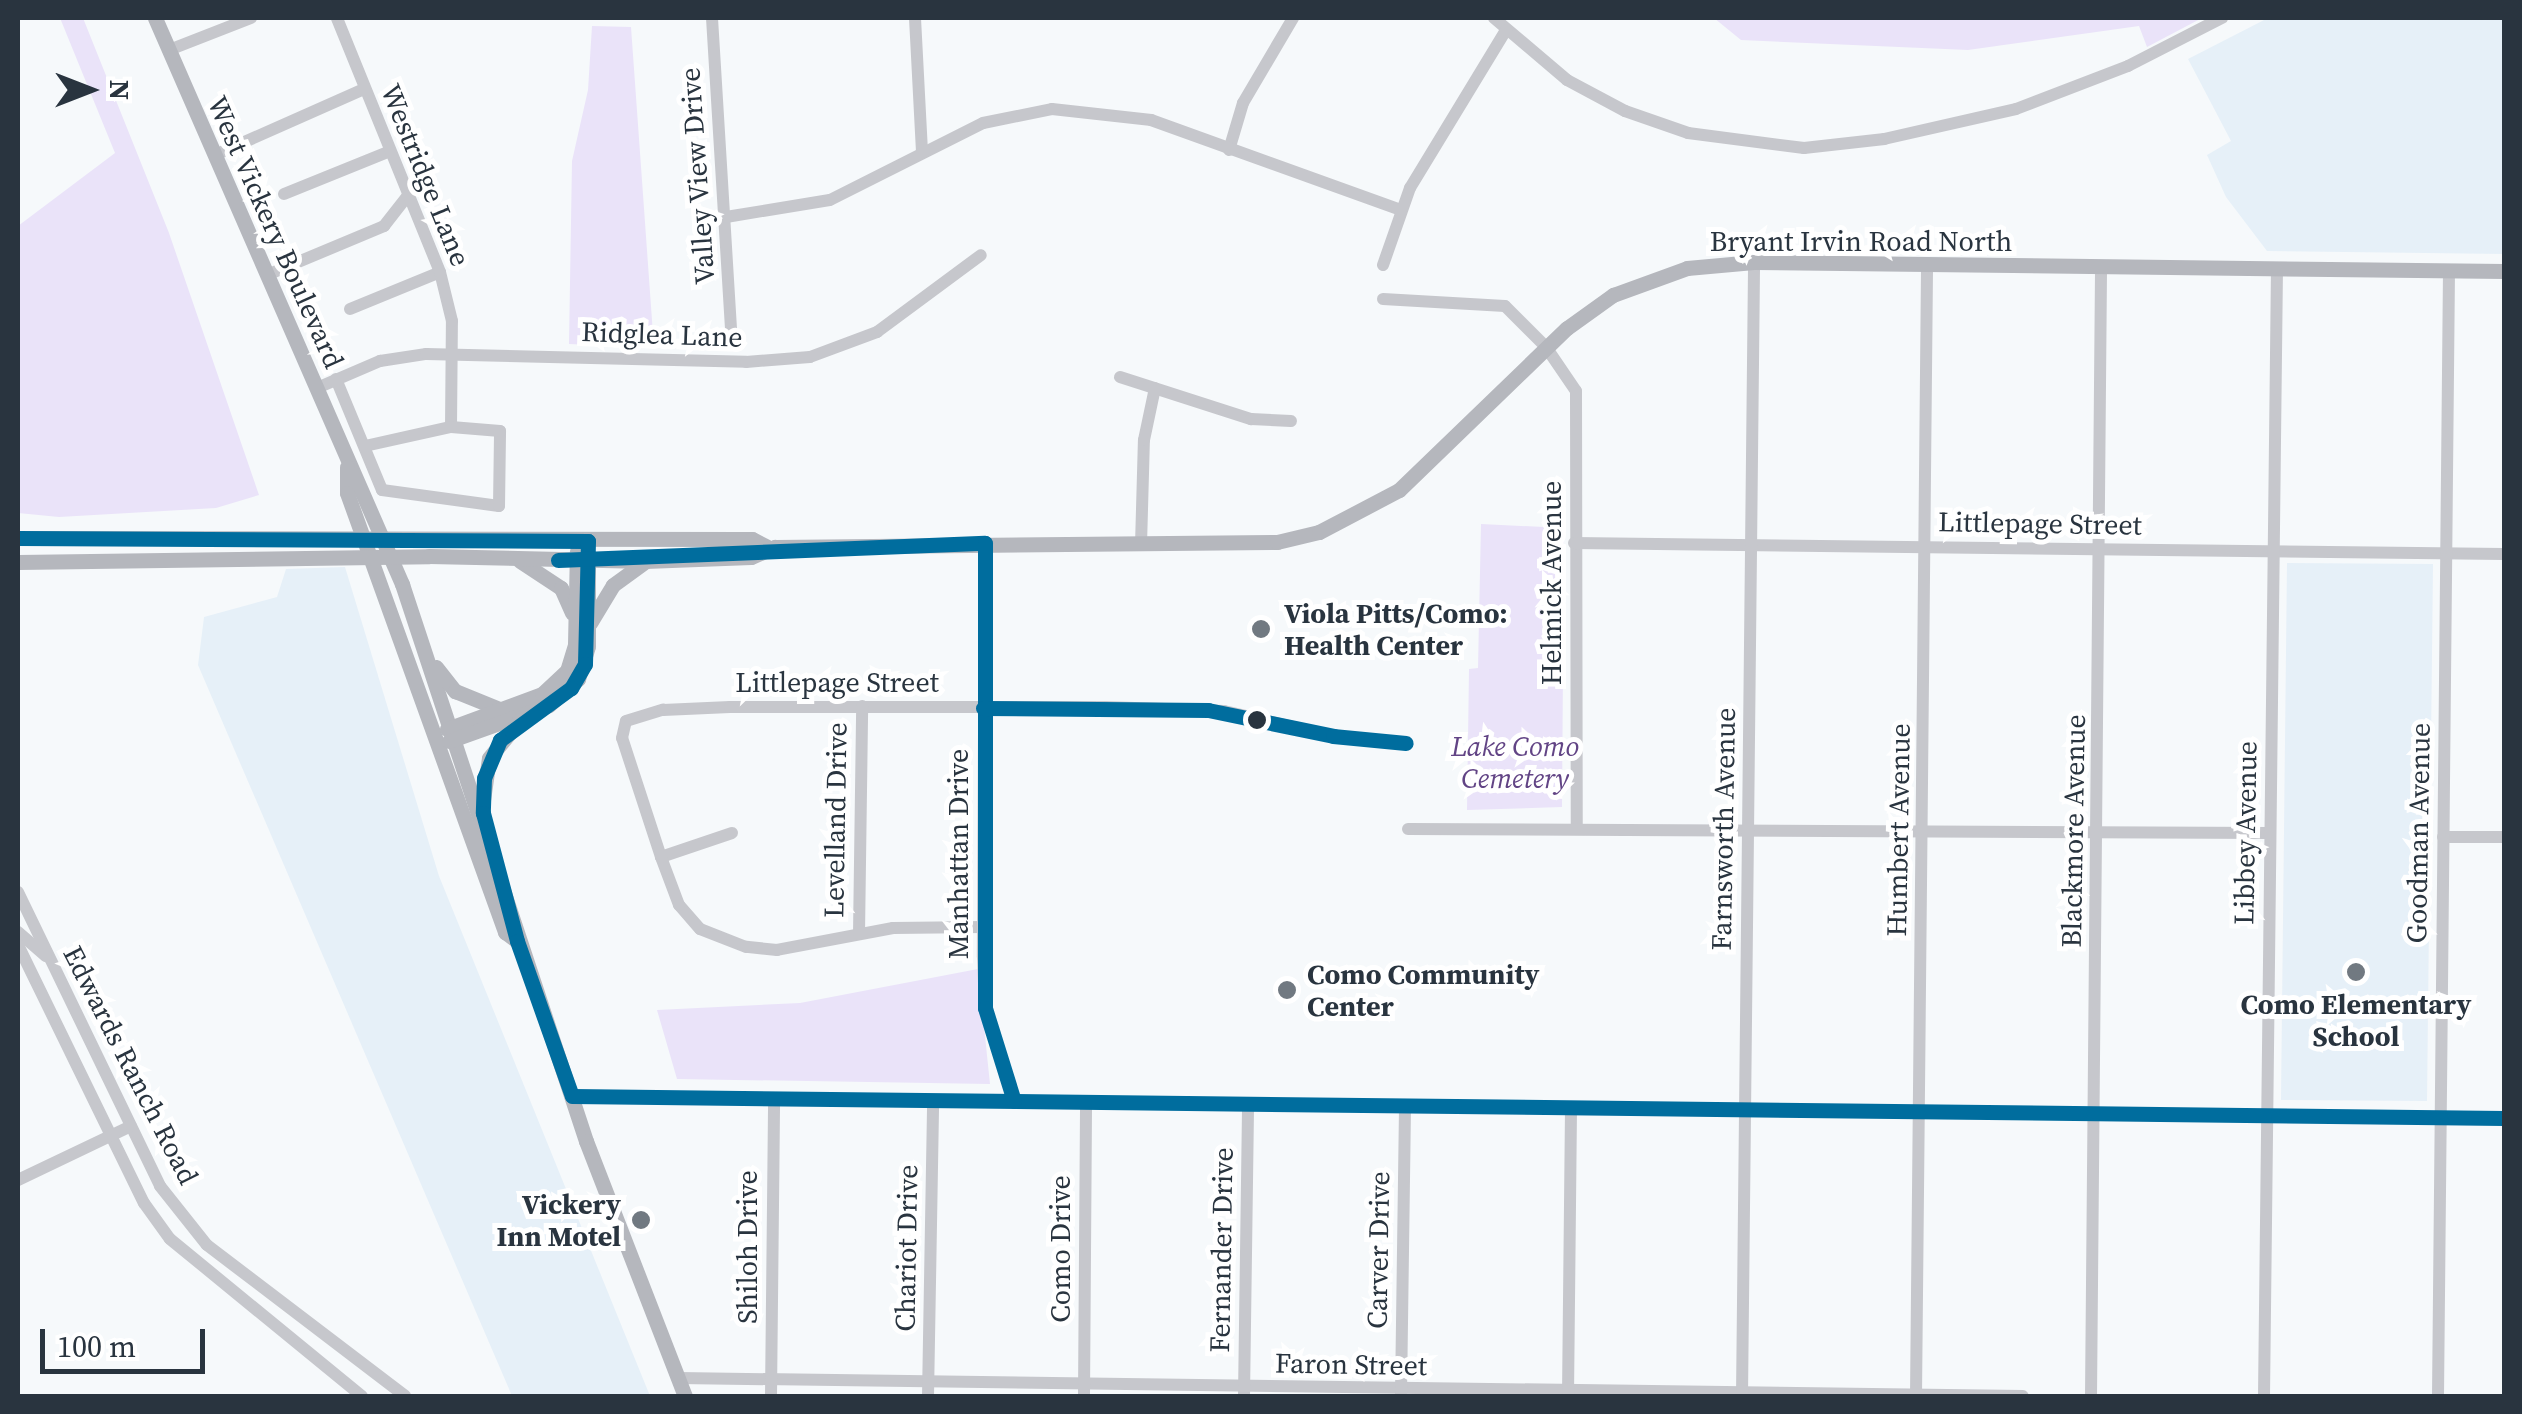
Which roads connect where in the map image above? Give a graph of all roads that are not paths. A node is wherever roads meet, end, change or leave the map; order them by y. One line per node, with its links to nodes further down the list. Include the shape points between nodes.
1 (155, 18): 10 (main road, West Vickery Boulevard)
2 (251, 18): 10 (street)
3 (337, 18): 11 (street, Westridge Lane)
4 (712, 18): 19 (street, Valley View Drive)
5 (915, 18): 14 (street)
6 (1293, 18): 12 (street, via 1244,102)
7 (1494, 18): 9 (street)
8 (2222, 18): 9 (street, via 2128,66 2016,108 1923,132 1804,148 1688,133 1625,111 1567,80)
9 (1506, 30): 18 (street)
10 (169, 50): 15 (main road, West Vickery Boulevard)
11 (364, 89): 13 (street, Westridge Lane); 15 (street)
12 (1229, 150): 14 (street, via 1122,112 1052,109 983,123); 18 (street)
13 (388, 152): 16 (street); 17 (street, Westridge Lane)
14 (922, 152): 19 (street, via 830,200)
15 (215, 155): 29 (main road, West Vickery Boulevard)
16 (284, 194)
17 (408, 197): 28 (street, Westridge Lane); 29 (street, via 384,226)
18 (1401, 210): 23 (street)
19 (726, 217): 32 (street, Valley View Drive)
20 (981, 255): 34 (street, Ridglea Lane, via 877,332 810,357 746,362)
21 (1754, 262): 22 (main road, Bryant Irvin Road North); 33 (main road, Bryant Irvin Road North, via 1648,279 1589,311); 47 (street, Farnsworth Avenue)
22 (1927, 263): 24 (main road, Bryant Irvin Road North); 49 (street, Humbert Avenue)
23 (1383, 265)
24 (2101, 266): 25 (main road, Bryant Irvin Road North); 52 (street, Blackmore Avenue)
25 (2277, 270): 26 (main road, Bryant Irvin Road North); 54 (street, Libbey Avenue)
26 (2449, 270): 27 (main road, Bryant Irvin Road North); 55 (street, Goodman Avenue)
27 (2504, 270)
28 (440, 272): 31 (street); 34 (street, Westridge Lane)
29 (267, 275): 37 (main road, West Vickery Boulevard)
30 (1382, 300): 33 (street, via 1505,306)
31 (350, 309)
32 (731, 332)
33 (1546, 347): 46 (street, Helmick Avenue, via 1576,391); 48 (main road, Bryant Irvin Road North, via 1432,463 1371,508 1278,542)
34 (453, 356): 36 (street, Ridglea Lane, via 380,361); 40 (street, Westridge Lane)
35 (1120, 377): 38 (street)
36 (336, 379): 37 (street, Ridglea Lane); 41 (street)
37 (317, 388): 42 (main road, West Vickery Boulevard)
38 (1155, 388): 39 (street, via 1251,419); 48 (street, via 1144,440)
39 (1291, 421)
40 (451, 427): 41 (street); 41 (street, via 500,431 499,506 386,492)
41 (365, 446)
42 (347, 468): 61 (main road, West Vickery Boulevard, via 364,487); 67 (main road, West Vickery Boulevard, via 346,493)
43 (23, 535): 53 (main road)
44 (583, 542): 50 (main road, Bryant Irvin Road North); 51 (main road, Bryant Irvin Road North, via 752,539); 58 (main road)
45 (984, 543): 48 (main road, Bryant Irvin Road North); 51 (main road, Bryant Irvin Road North); 64 (street, Manhattan Drive)
46 (1574, 543): 47 (street, Littlepage Street); 70 (street, Helmick Avenue)
47 (1751, 545): 49 (street, Littlepage Street); 72 (street, Farnsworth Avenue)
48 (1141, 546)
49 (1927, 547): 52 (street, Littlepage Street); 73 (street, Humbert Avenue)
50 (428, 548): 53 (main road); 57 (main road, Bryant Irvin Road North)
51 (770, 548): 60 (main road, Bryant Irvin Road North, via 751,557)
52 (2101, 549): 54 (street, Littlepage Street); 74 (street, Blackmore Avenue)
53 (148, 550): 59 (main road)
54 (2273, 551): 55 (street, Littlepage Street); 76 (street, Libbey Avenue)
55 (2446, 553): 56 (street, Littlepage Street); 77 (street, Goodman Avenue)
56 (2504, 554)
57 (517, 559): 58 (main road, Bryant Irvin Road North); 62 (main road, via 561,588)
58 (583, 561): 60 (main road, Bryant Irvin Road North); 62 (main road)
59 (18, 562)
60 (645, 562): 62 (main road, via 613,585)
61 (412, 616): 65 (main road, via 455,691); 67 (main road, West Vickery Boulevard)
62 (582, 625): 65 (main road, via 561,679); 66 (main road, via 578,679)
63 (862, 706): 64 (street, Littlepage Street); 79 (street, Littlepage Street, via 663,710 626,721 622,738); 83 (street, Levelland Drive)
64 (982, 708): 68 (street, Littlepage Street, via 1208,710 1332,736); 81 (street, Manhattan Drive)
65 (502, 710): 67 (main road)
66 (527, 714): 67 (main road); 69 (main road, via 489,758)
67 (447, 735): 69 (main road, West Vickery Boulevard); 84 (main road, West Vickery Boulevard, via 505,932)
68 (1406, 743)
69 (483, 813): 84 (main road, West Vickery Boulevard)
70 (1577, 828): 71 (street); 72 (street)
71 (1408, 829)
72 (1748, 830): 73 (street); 95 (street, Farnsworth Avenue)
73 (1924, 830): 74 (street); 96 (street, Humbert Avenue)
74 (2098, 832): 76 (street); 97 (street, Blackmore Avenue)
75 (732, 833): 79 (street)
76 (2270, 833): 98 (street, Libbey Avenue)
77 (2443, 837): 78 (street); 99 (street, Goodman Avenue)
78 (2504, 838)
79 (660, 858): 83 (street, via 689,919 721,939 777,950)
80 (18, 892): 86 (street, Edwards Ranch Road)
81 (982, 927): 83 (street); 90 (street, Manhattan Drive, via 986,1008)
82 (18, 932): 86 (street)
83 (859, 934)
84 (518, 941): 87 (main road, West Vickery Boulevard)
85 (18, 945): 102 (street, Edwards Ranch Road)
86 (47, 956): 101 (street, Edwards Ranch Road)
87 (572, 1096): 88 (street); 106 (main road, West Vickery Boulevard)
88 (774, 1098): 89 (street); 107 (street, Shiloh Drive)
89 (933, 1100): 90 (street); 108 (street, Chariot Drive)
90 (1014, 1101): 91 (street)
91 (1086, 1102): 92 (street); 109 (street, Como Drive)
92 (1248, 1104): 93 (street); 110 (street, Fernander Drive)
93 (1405, 1105): 94 (street); 111 (street, Carver Drive)
94 (1570, 1107): 95 (street); 112 (street)
95 (1745, 1109): 96 (street); 113 (street, Farnsworth Avenue)
96 (1920, 1111): 97 (street); 118 (street, Humbert Avenue)
97 (2095, 1113): 98 (street); 120 (street, Blackmore Avenue)
98 (2267, 1115): 99 (street); 121 (street, Libbey Avenue)
99 (2440, 1117): 100 (street); 122 (street, Goodman Avenue)
100 (2504, 1118)
101 (131, 1126): 102 (street); 104 (street, Edwards Ranch Road, via 160,1186 207,1245)
102 (112, 1134): 103 (street); 105 (street, Edwards Ranch Road, via 170,1239)
103 (18, 1180)
104 (245, 1274): 105 (street); 115 (street, Edwards Ranch Road)
105 (232, 1292): 114 (street, Edwards Ranch Road)
106 (679, 1378): 107 (street, Faron Street); 116 (main road, West Vickery Boulevard)
107 (771, 1378): 108 (street, Faron Street); 117 (street, Shiloh Drive)
108 (928, 1390): 109 (street, Faron Street)
109 (1084, 1391): 110 (street, Faron Street)
110 (1244, 1392): 111 (street, Faron Street)
111 (1401, 1393): 112 (street, Faron Street)
112 (1568, 1394): 113 (street, Faron Street)
113 (1742, 1395): 118 (street, Faron Street)
114 (362, 1396)
115 (405, 1396)
116 (685, 1396)
117 (771, 1396)
118 (1916, 1396): 119 (street, Faron Street)
119 (2023, 1396)
120 (2091, 1396)
121 (2264, 1396)
122 (2438, 1396)

